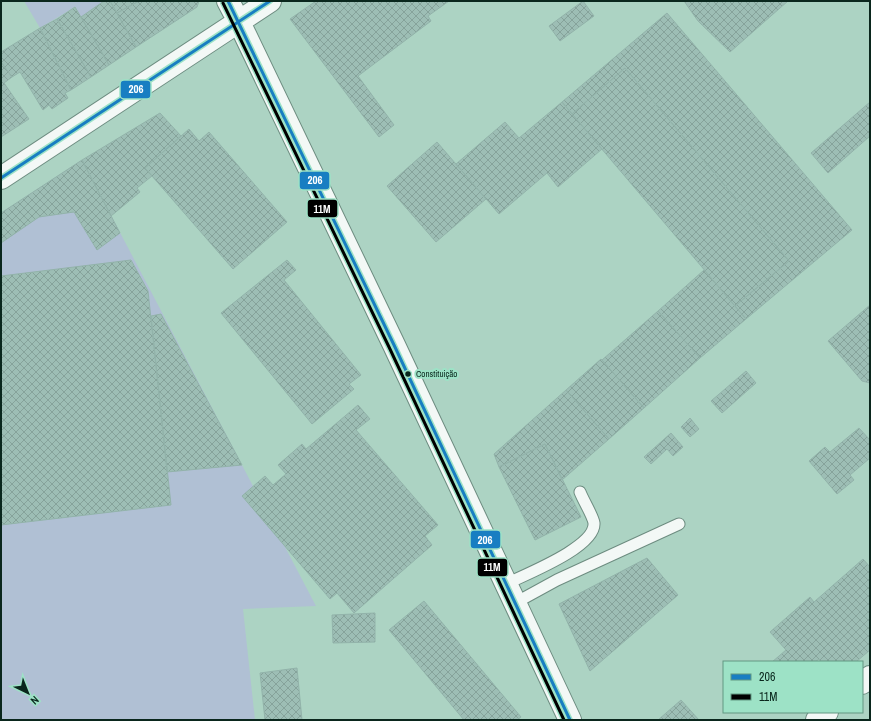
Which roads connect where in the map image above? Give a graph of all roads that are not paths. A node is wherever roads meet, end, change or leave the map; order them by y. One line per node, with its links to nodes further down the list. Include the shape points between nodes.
1 (228, 1): 3 (street)
2 (270, 1): 3 (street)
3 (239, 22): 4 (street); 7 (street)
4 (1, 178)
5 (580, 492): 7 (lane, via 594,523 591,536 574,551)
6 (679, 524): 7 (lane, via 557,580)
7 (511, 594): 9 (street)
8 (826, 713): 10 (street)
9 (570, 720)
10 (817, 720)

